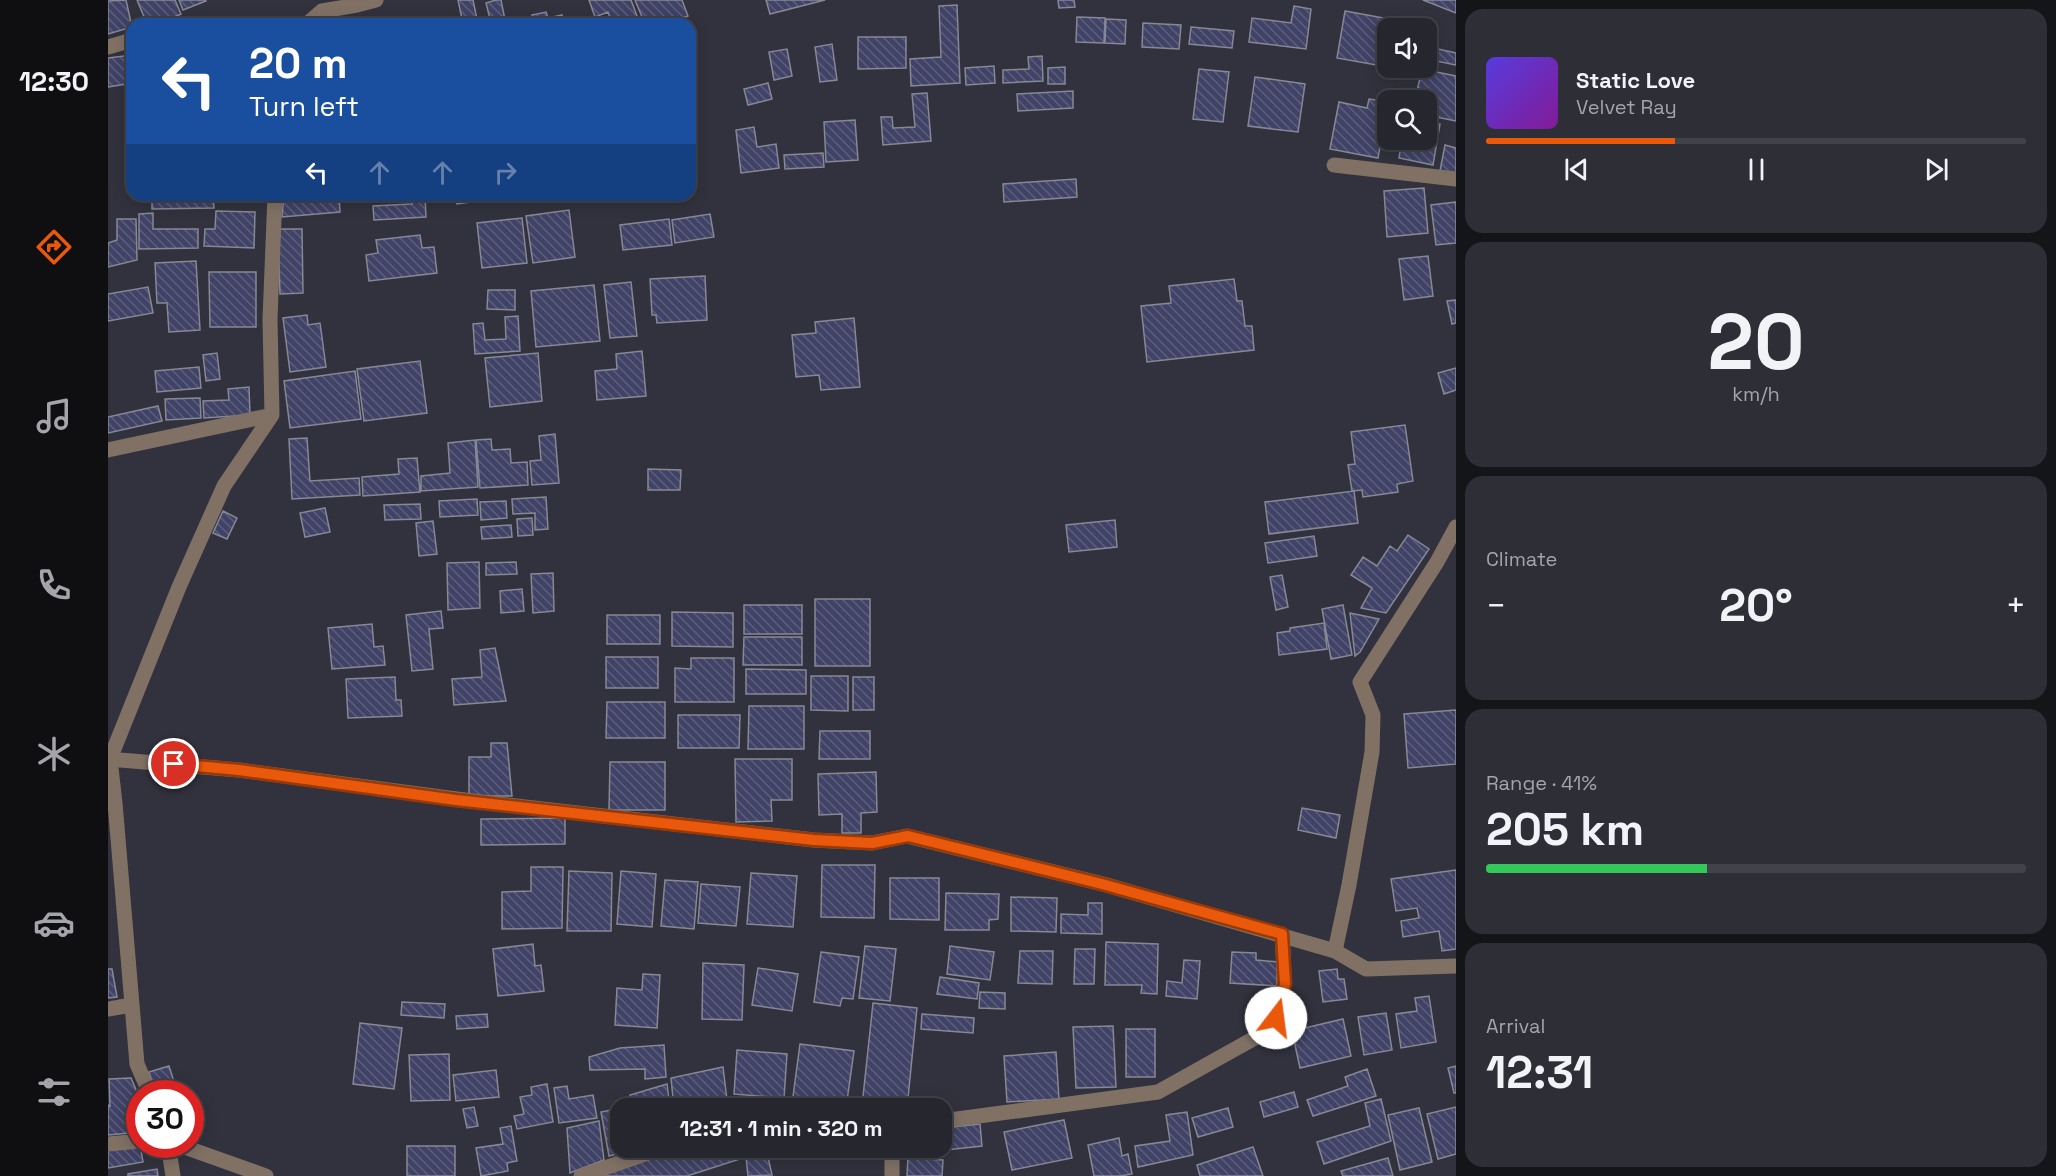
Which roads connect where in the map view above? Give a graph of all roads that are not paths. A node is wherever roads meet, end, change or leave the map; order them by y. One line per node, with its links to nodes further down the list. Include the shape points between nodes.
1 (376, 0): 2 (street, via 322,11)
2 (314, 18)
3 (126, 42): 4 (street)
4 (108, 46)
5 (1334, 165): 6 (street)
6 (1456, 179)
7 (275, 201): 8 (street, via 270,319)
8 (272, 415): 9 (street); 11 (street, via 224,486)
9 (108, 450)
10 (1456, 526): 13 (street, via 1360,682 1373,715 1372,752)
11 (109, 759): 12 (street, via 239,770 456,800 814,840 872,843 908,836); 15 (street)
12 (1282, 934): 13 (street); 18 (street, via 1285,984 1269,1030 1158,1092)
13 (1335, 951): 14 (street, via 1366,969)
14 (1456, 966)
15 (131, 1005): 16 (street); 17 (street, via 136,1064)
16 (108, 1009)
17 (143, 1080)
18 (952, 1120)
19 (126, 1142): 20 (street)
20 (108, 1144)
21 (204, 1154): 26 (street)
22 (170, 1158): 25 (street)
23 (634, 1158): 27 (street)
24 (892, 1158): 28 (street)
25 (173, 1176)
26 (266, 1176)
27 (581, 1176)
28 (892, 1176)

